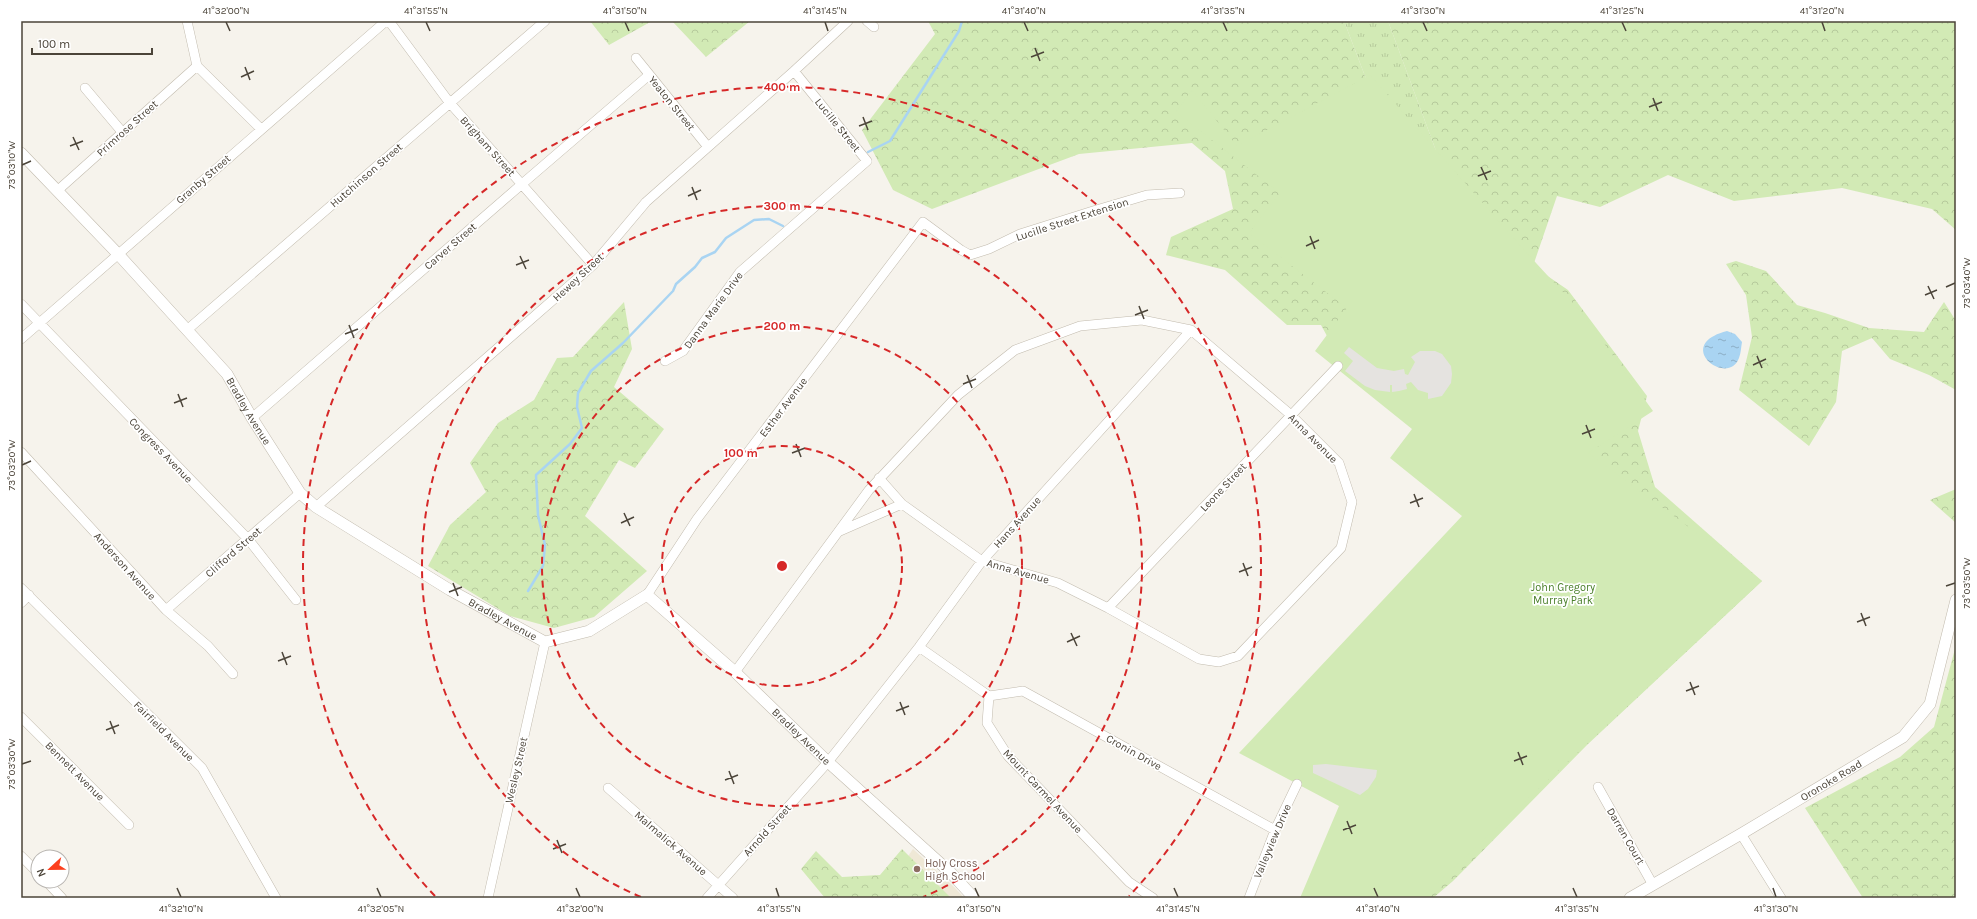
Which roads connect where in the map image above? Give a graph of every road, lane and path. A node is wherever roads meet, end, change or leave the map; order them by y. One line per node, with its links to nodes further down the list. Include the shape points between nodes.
1 (187, 21): 6 (street)
2 (388, 21): 10 (street, Brigham Street); 11 (street, Granby Street)
3 (545, 21): 10 (street, Hutchinson Street)
4 (848, 21): 7 (street, Hewey Street)
5 (636, 58): 8 (street, Yeaton Street)
6 (197, 66): 11 (street); 12 (street, Primrose Street)
7 (794, 71): 13 (street, Hewey Street); 15 (street, Lucille Street)
8 (650, 75): 13 (street, Yeaton Street); 16 (street, Carver Street)
9 (85, 88): 12 (street)
10 (449, 102): 16 (street, Brigham Street); 24 (street, Hutchinson Street)
11 (260, 129): 20 (street, Granby Street)
12 (123, 133): 17 (street, Primrose Street)
13 (708, 147): 21 (street, Hewey Street, via 646,202)
14 (21, 153): 17 (street, Bradley Avenue)
15 (867, 160): 27 (street, Danna Marie Drive, via 740,272 683,352)
16 (522, 184): 21 (street, Brigham Street); 30 (street, Carver Street)
17 (57, 191): 20 (street, Bradley Avenue)
18 (1180, 192): 19 (street, Lucille Street Extension, via 1147,195 1041,227 982,252 966,254)
19 (923, 222): 40 (street, Esther Avenue, via 697,519)
20 (118, 254): 23 (street, Granby Street); 24 (street, Bradley Avenue)
21 (593, 265): 35 (street, Hewey Street)
22 (21, 304): 23 (street, Congress Avenue)
23 (38, 322): 26 (street, Granby Street); 37 (street, Congress Avenue)
24 (187, 330): 30 (street, Bradley Avenue, via 227,374)
25 (1191, 330): 29 (street, Anna Avenue); 32 (street, Anna Avenue, via 1142,320 1080,326 1014,350 958,395); 38 (street, Hans Avenue)
26 (21, 339)
27 (665, 360)
28 (1338, 366): 29 (street, Leone Street)
29 (1292, 415): 45 (street, Leone Street); 45 (street, Anna Avenue, via 1339,463 1352,502 1341,548 1325,565 1238,656 1219,662 1199,659)
30 (252, 418): 33 (street, Bradley Avenue)
31 (21, 452): 46 (street, Anderson Avenue)
32 (879, 478): 34 (street, Anna Avenue); 36 (street, Anna Avenue)
33 (300, 493): 35 (street, Bradley Avenue); 37 (street, Clifford Street)
34 (902, 504): 36 (street); 38 (street, Anna Avenue)
35 (316, 507): 47 (street, Bradley Avenue, via 450,590)
36 (838, 532): 49 (street, Anna Avenue)
37 (248, 539): 42 (street, Congress Avenue); 46 (street, Clifford Street)
38 (982, 561): 45 (street, Anna Avenue, via 1058,583); 48 (street, Hans Avenue)
39 (21, 588): 41 (street, Fairfield Avenue)
40 (646, 595): 47 (street, Bradley Avenue, via 589,631); 49 (street, Bradley Avenue)
41 (28, 596): 44 (street); 66 (street, Fairfield Avenue, via 202,768)
42 (296, 600)
43 (1956, 600): 59 (street, Oronoke Road, via 1930,704 1903,737)
44 (21, 603)
45 (1108, 608)
46 (166, 610): 50 (street, Anderson Avenue, via 208,646)
47 (545, 642): 67 (street, Wesley Street)
48 (919, 647): 51 (street); 53 (street, Hans Avenue)
49 (735, 672): 53 (street, Bradley Avenue)
50 (232, 674)
51 (989, 696): 58 (street, Cronin Drive, via 1023,691); 71 (street, Mount Carmel Avenue, via 987,723 1008,756 1129,882)
52 (21, 717): 57 (street, Bennett Avenue)
53 (828, 762): 62 (street, Arnold Street); 70 (street, Bradley Avenue, via 951,873)
54 (1297, 784): 58 (street, Valleyview Drive)
55 (1598, 787): 63 (street, Darren Court)
56 (608, 788): 62 (street, Malmalick Avenue)
57 (129, 825)
58 (1275, 830): 72 (street, Valleyview Drive)
59 (1741, 834): 63 (street, Oronoke Road); 74 (street)
60 (21, 856): 61 (street)
61 (30, 865)
62 (719, 885): 68 (street, Arnold Street); 69 (street, Malmalick Avenue)
63 (1653, 885): 73 (street, Oronoke Road)
64 (54, 889): 65 (street)
65 (62, 898)
66 (276, 898)
67 (488, 898)
68 (707, 898)
69 (732, 898)
70 (974, 898)
71 (1153, 898)
72 (1248, 898)
73 (1630, 898)
74 (1782, 898)

